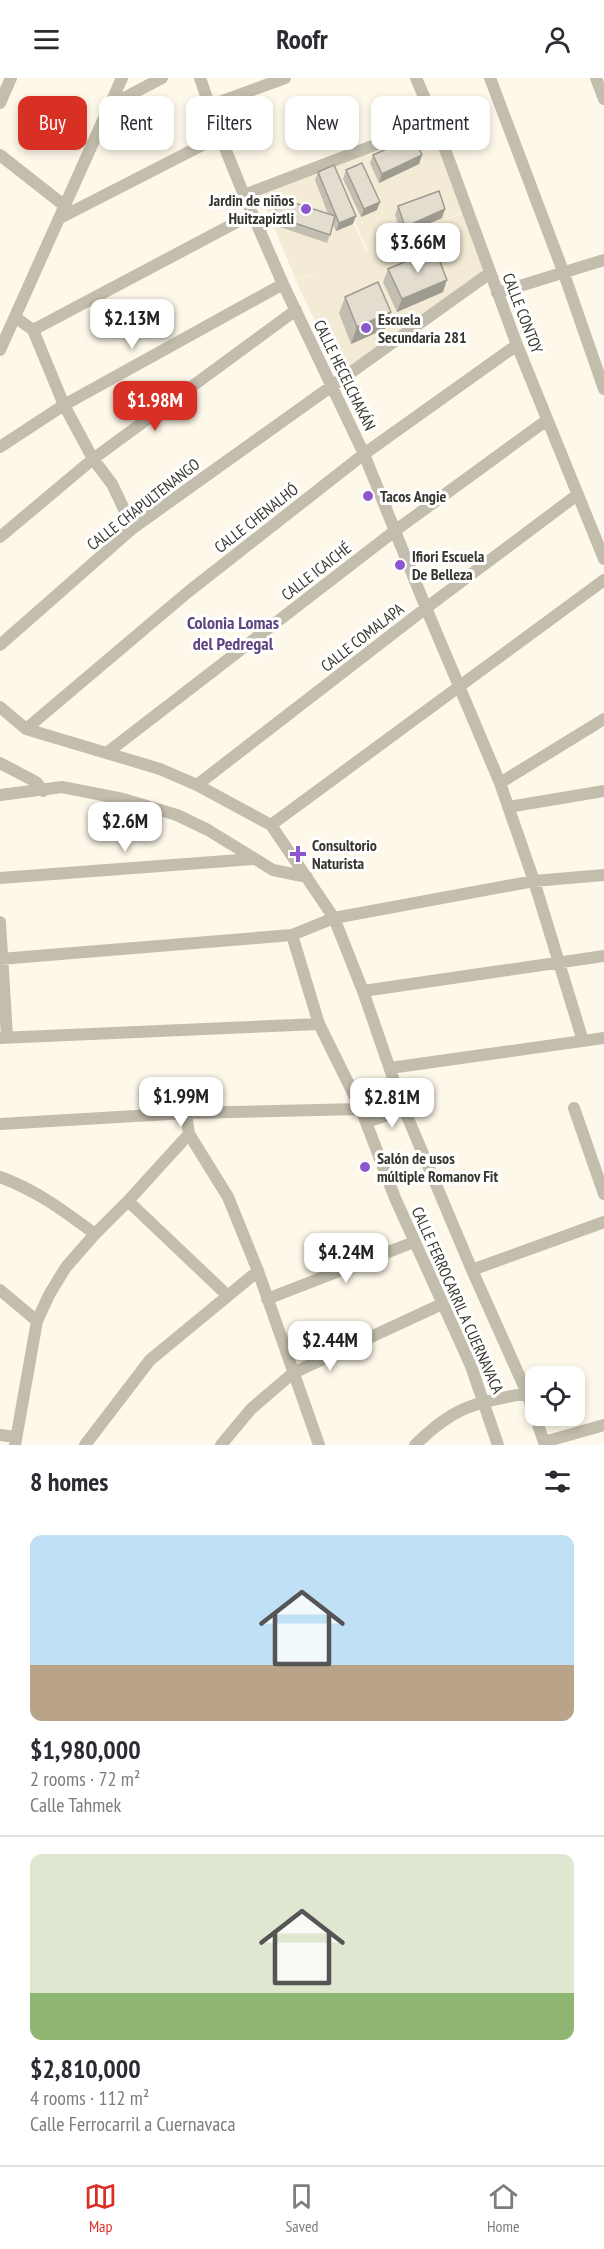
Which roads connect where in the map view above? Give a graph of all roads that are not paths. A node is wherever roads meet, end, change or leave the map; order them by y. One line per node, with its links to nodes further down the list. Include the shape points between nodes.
1 (11, 78): 15 (street)
2 (122, 78): 9 (street)
3 (162, 78): 10 (street)
4 (200, 78): 11 (street, CALLE HECELCHAKÁN)
5 (285, 78): 12 (street)
6 (416, 78): 13 (street, CALLE CONTOY)
7 (490, 78): 27 (street)
8 (596, 78): 14 (street)
9 (114, 96)
10 (128, 96)
11 (206, 96)
12 (236, 96)
13 (424, 96)
14 (604, 99)
15 (0, 103)
16 (99, 129): 23 (street)
17 (371, 146): 22 (street)
18 (193, 150): 25 (street)
19 (226, 150): 22 (street, CALLE HECELCHAKÁN)
20 (445, 150): 28 (street, CALLE CONTOY)
21 (0, 156): 23 (street)
22 (244, 195): 24 (street, CALLE HECELCHAKÁN)
23 (65, 206): 25 (street)
24 (252, 214): 29 (street, CALLE HECELCHAKÁN); 33 (street)
25 (60, 218): 32 (street)
26 (604, 260): 27 (street)
27 (563, 271): 30 (street); 37 (street)
28 (490, 273): 30 (street, CALLE CONTOY); 36 (street, CALLE CHAPULTENANGO)
29 (283, 284): 31 (street, CALLE HECELCHAKÁN); 38 (street)
30 (497, 293): 34 (street, CALLE CONTOY)
31 (296, 310): 36 (street, CALLE HECELCHAKÁN); 42 (street)
32 (15, 317): 33 (street); 35 (street)
33 (33, 330): 38 (street)
34 (517, 345): 39 (street, CALLE CONTOY); 41 (street, CALLE CHENALHÓ)
35 (0, 350)
36 (332, 385): 41 (street, CALLE HECELCHAKÁN); 44 (street, CALLE CHAPULTENANGO)
37 (604, 389)
38 (64, 405): 40 (street); 42 (street)
39 (547, 420): 43 (street, CALLE CONTOY); 45 (street, CALLE ICAICHÉ)
40 (0, 447)
41 (364, 454): 45 (street, CALLE HECELCHAKÁN); 54 (street, CALLE CHENALHÓ, via 188,592)
42 (93, 459): 44 (street, via 112,484); 46 (street)
43 (578, 495): 47 (street, CALLE CONTOY); 49 (street, CALLE COMALAPA)
44 (134, 528): 50 (street, CALLE CHAPULTENANGO)
45 (396, 530): 49 (street, CALLE HECELCHAKÁN); 55 (street, CALLE ICAICHÉ)
46 (0, 537)
47 (604, 559)
48 (604, 580): 51 (street)
49 (426, 608): 51 (street, CALLE HECELCHAKÁN); 58 (street, CALLE COMALAPA)
50 (0, 645)
51 (459, 686): 57 (street, CALLE HECELCHAKÁN); 63 (street)
52 (0, 707): 54 (street, CALLE FERROCARRIL A CUERNAVACA)
53 (604, 719): 57 (street)
54 (26, 729): 55 (street, CALLE FERROCARRIL A CUERNAVACA)
55 (108, 752): 58 (street, CALLE FERROCARRIL A CUERNAVACA)
56 (0, 763): 59 (street, via 36,782)
57 (500, 783): 62 (street, CALLE HECELCHAKÁN)
58 (196, 785): 63 (street, CALLE FERROCARRIL A CUERNAVACA)
59 (43, 791): 61 (street); 64 (street, via 62,787 177,815)
60 (604, 791): 62 (street)
61 (0, 795)
62 (508, 807): 68 (street, CALLE HECELCHAKÁN)
63 (271, 825): 66 (street, CALLE FERROCARRIL A CUERNAVACA)
64 (253, 859): 66 (street, via 273,870); 67 (street)
65 (604, 875): 68 (street)
66 (307, 877): 69 (street, CALLE FERROCARRIL A CUERNAVACA)
67 (0, 878)
68 (534, 881): 69 (street); 74 (street, CALLE HECELCHAKÁN)
69 (334, 918): 71 (street); 75 (street, CALLE FERROCARRIL A CUERNAVACA)
70 (0, 922): 73 (street)
71 (292, 935): 73 (street); 76 (street, CALLE FERROCARRIL A CUERNAVACA)
72 (604, 956): 74 (street)
73 (1, 959): 77 (street)
74 (558, 961): 75 (street); 79 (street, CALLE HECELCHAKÁN)
75 (363, 990): 80 (street, CALLE FERROCARRIL A CUERNAVACA)
76 (319, 1024): 77 (street); 83 (street, CALLE FERROCARRIL A CUERNAVACA)
77 (4, 1037)
78 (604, 1038): 79 (street)
79 (583, 1041): 80 (street)
80 (390, 1068): 81 (street, CALLE FERROCARRIL A CUERNAVACA)
81 (402, 1104): 85 (street, via 385,1116); 94 (street, CALLE FERROCARRIL A CUERNAVACA)
82 (574, 1108): 89 (street)
83 (362, 1109): 84 (street); 85 (street, CALLE FERROCARRIL A CUERNAVACA)
84 (186, 1113): 86 (street); 87 (street)
85 (366, 1122): 93 (street, CALLE FERROCARRIL A CUERNAVACA)
86 (0, 1124)
87 (189, 1134): 90 (street); 95 (street, via 228,1197)
88 (0, 1177): 92 (street, via 48,1199)
89 (604, 1194)
90 (128, 1201): 92 (street); 97 (street)
91 (604, 1222): 94 (street)
92 (95, 1234): 100 (street, via 66,1267)
93 (414, 1242): 98 (street); 99 (street, CALLE FERROCARRIL A CUERNAVACA)
94 (472, 1270): 102 (street, CALLE FERROCARRIL A CUERNAVACA)
95 (258, 1272): 97 (street); 98 (street)
96 (0, 1290): 100 (street)
97 (227, 1295): 110 (street, via 150,1359)
98 (267, 1299): 101 (street)
99 (442, 1304): 101 (street); 104 (street, CALLE FERROCARRIL A CUERNAVACA)
100 (37, 1321): 108 (street)
101 (293, 1373): 111 (street, via 251,1409); 112 (street)
102 (525, 1389)
103 (525, 1393): 104 (street)
104 (485, 1402): 113 (street, via 454,1412); 114 (street, CALLE FERROCARRIL A CUERNAVACA)
105 (604, 1425): 109 (street)
106 (538, 1426): 109 (street, CALLE FERROCARRIL A CUERNAVACA)
107 (0, 1435): 108 (street)
108 (16, 1441)
109 (544, 1443)
110 (85, 1445)
111 (221, 1445)
112 (319, 1445)
113 (415, 1445)
114 (498, 1445)

